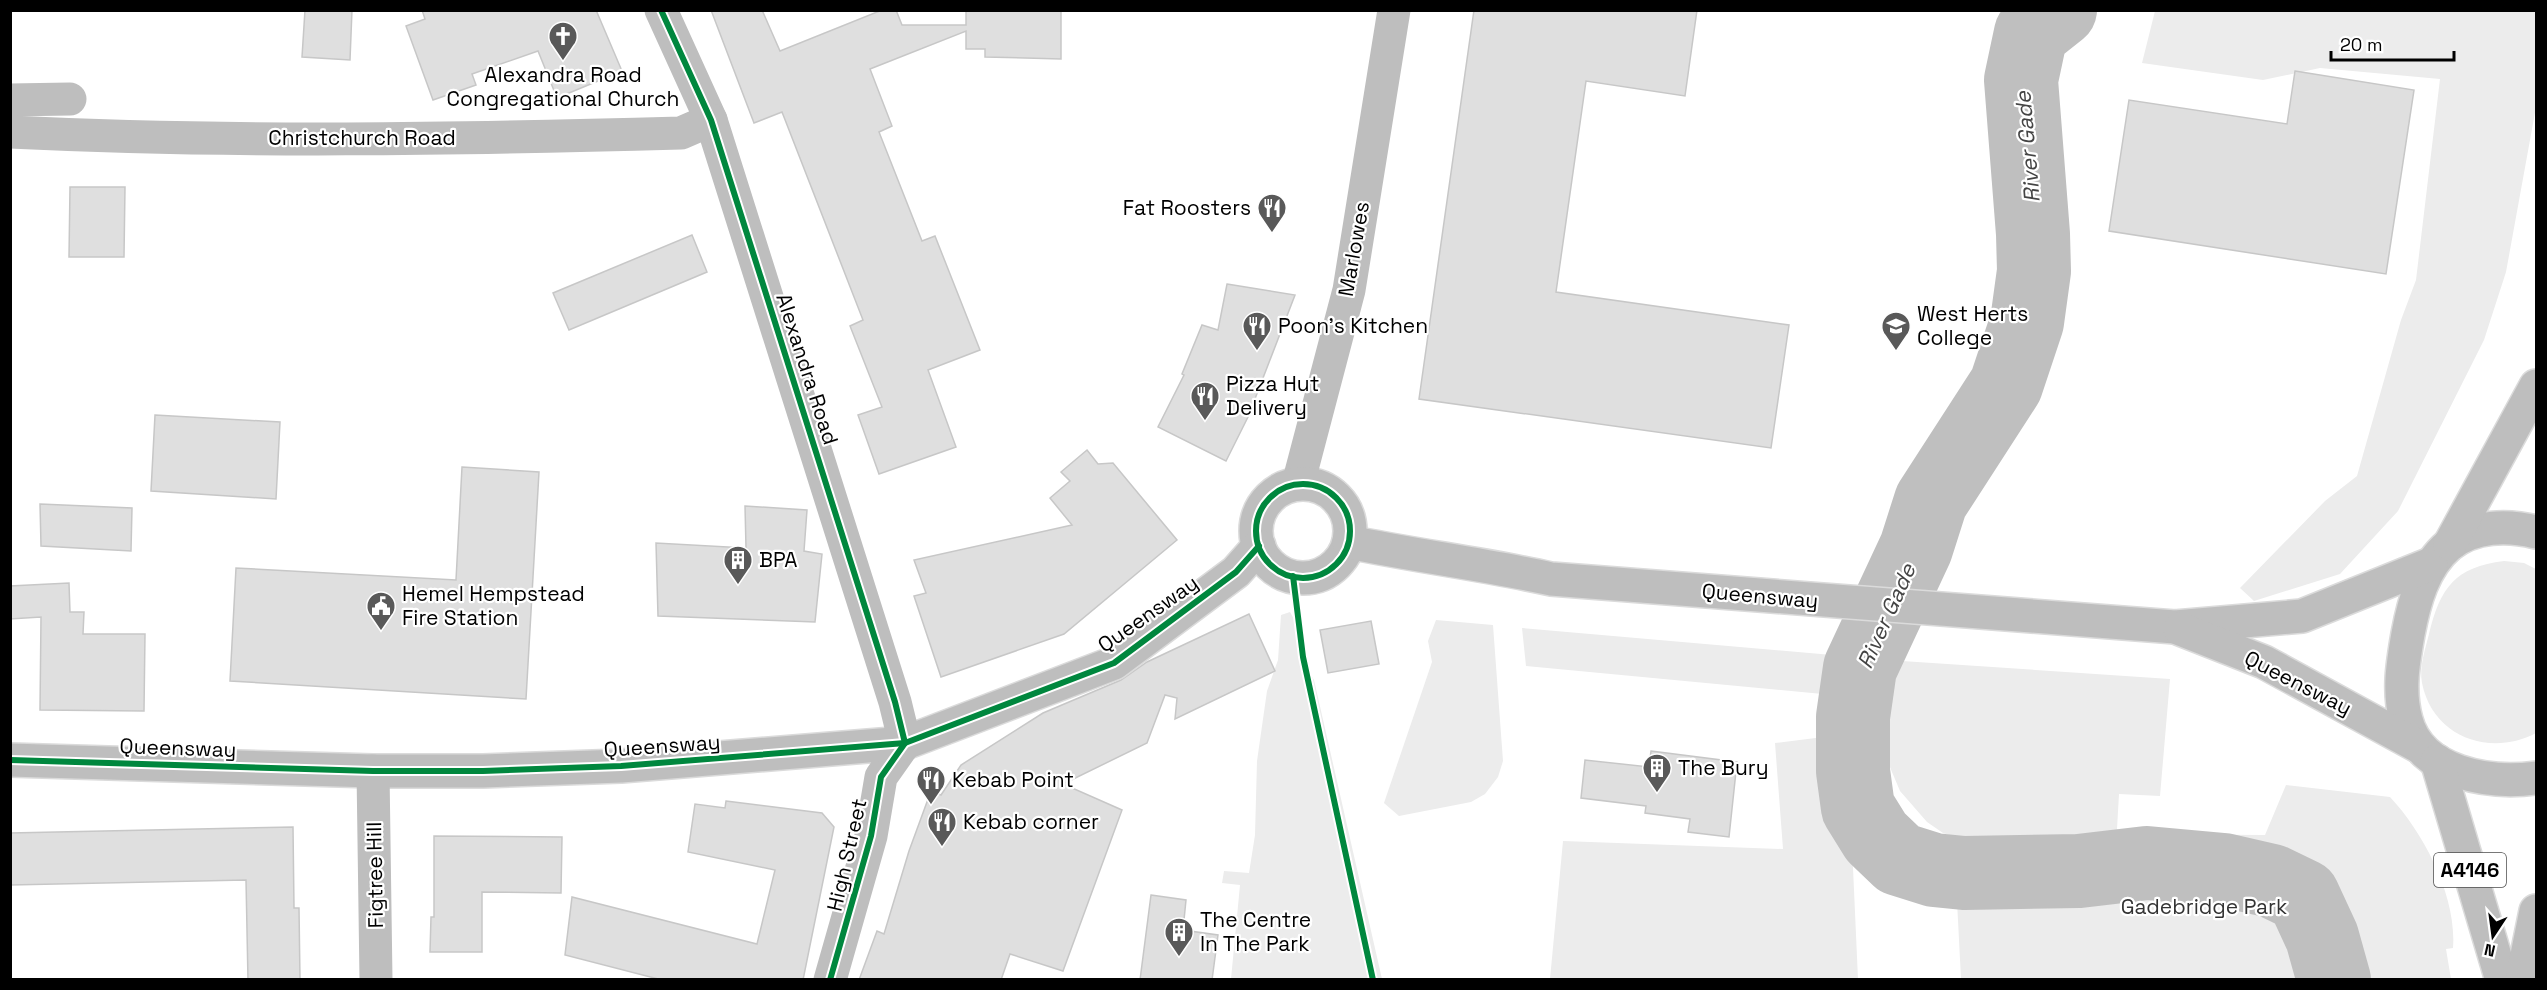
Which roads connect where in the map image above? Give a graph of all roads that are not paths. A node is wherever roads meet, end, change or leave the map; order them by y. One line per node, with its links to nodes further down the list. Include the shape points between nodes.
1 (661, 10): 5 (main road, Alexandra Road)
2 (1394, 10): 8 (main road, Marlowes, via 1349,290)
3 (70, 99): 4 (main road)
4 (10, 100)
5 (711, 120): 6 (main road, Christchurch Road, via 681,133 443,139); 14 (main road, Alexandra Road, via 807,417)
6 (10, 132)
7 (2536, 386): 12 (main road)
8 (1298, 484): 10 (main road, via 1323,489 1342,504 1350,528); 11 (main road, via 1273,495 1264,506 1258,518)
9 (2536, 532): 12 (main road, Queensway, via 2514,527 2490,528 2466,535)
10 (1349, 542): 11 (main road, via 1345,553 1328,570 1305,578 1272,566); 13 (main road, Queensway, via 1551,579)
11 (1259, 546): 14 (main road, Queensway, via 1236,572 1114,663)
12 (2440, 554): 13 (main road, Queensway, via 2302,616); 15 (main road, via 2416,599 2402,666 2406,723)
13 (2175, 627): 15 (main road, Queensway, via 2264,662)
14 (905, 743): 17 (main road, Queensway, via 621,766); 21 (main road, High Street, via 881,777 871,836)
15 (2428, 753): 18 (main road, Queensway, via 2460,772 2484,778); 22 (main road, A4146)
16 (10, 760): 17 (main road, Queensway)
17 (373, 771): 20 (main road, Figtree Hill)
18 (2536, 778)
19 (2536, 911): 23 (main road)
20 (376, 980)
21 (830, 980)
22 (2502, 980)
23 (2522, 980)

